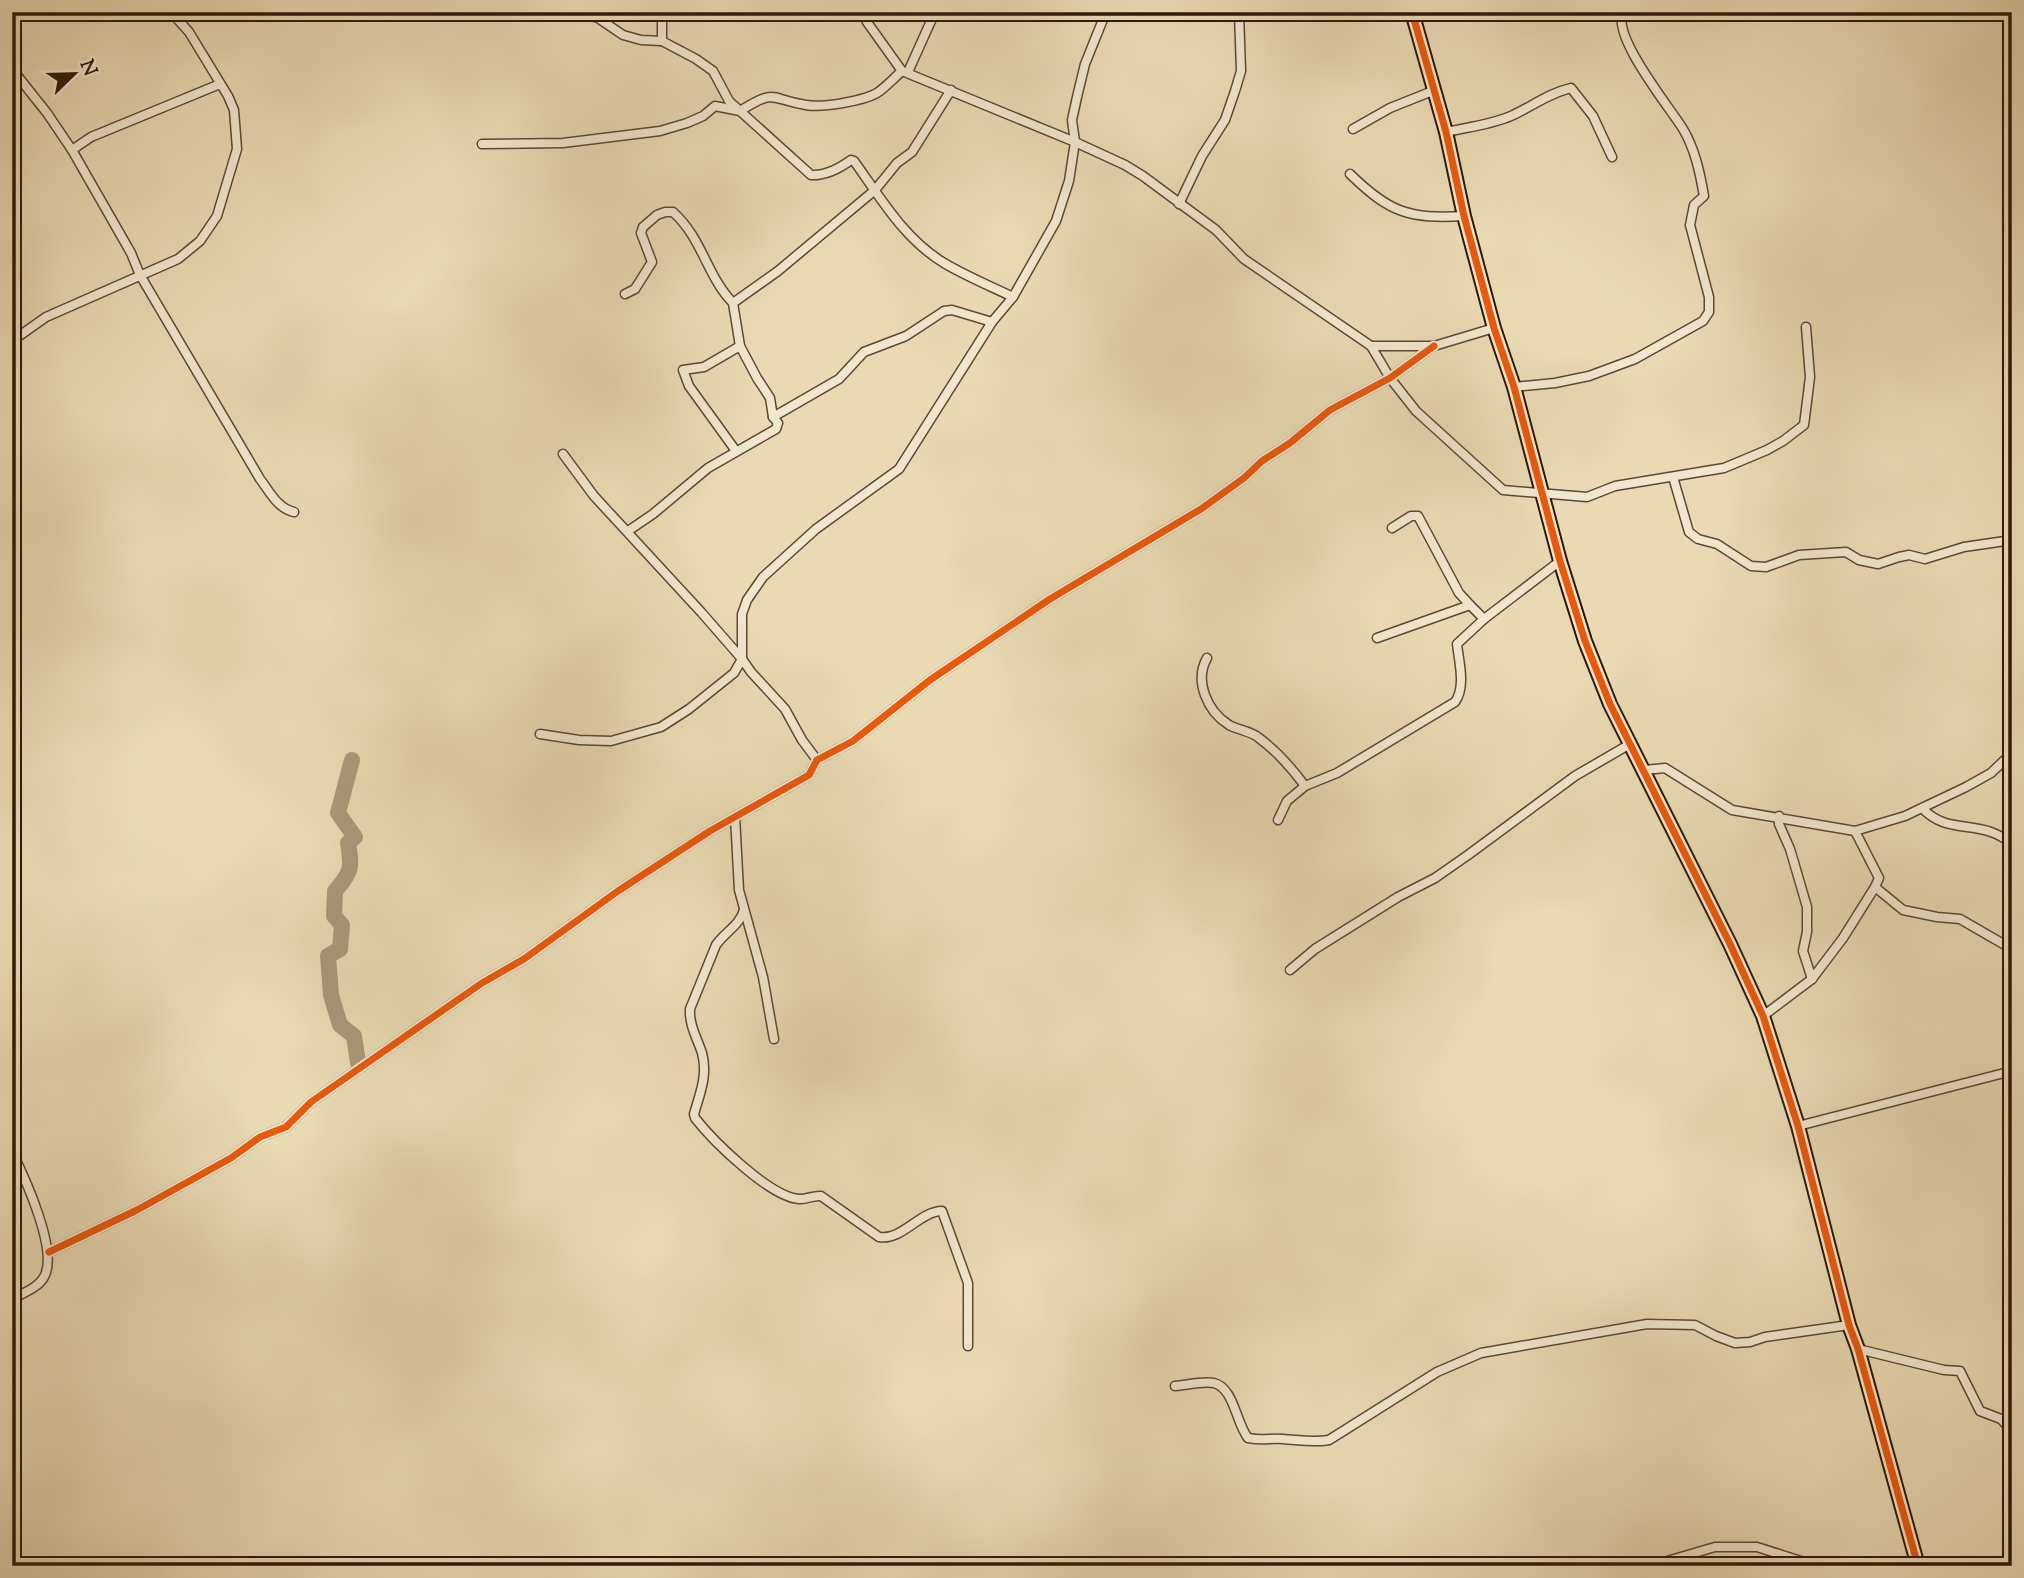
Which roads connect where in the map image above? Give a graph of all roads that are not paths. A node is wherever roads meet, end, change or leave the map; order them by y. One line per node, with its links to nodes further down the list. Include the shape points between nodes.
1 (171, 12): 13 (street, via 189,32)
2 (662, 12): 10 (street)
3 (862, 12): 12 (street)
4 (934, 12): 12 (street)
5 (1106, 12): 19 (street, via 1077,97 1072,120)
6 (1239, 12): 25 (street, via 1241,71 1236,91)
7 (1412, 12): 15 (street)
8 (1624, 12): 39 (street, via 1620,24 1626,40 1683,128 1699,168 1704,195 1694,205 1690,225 1709,312 1692,328 1616,366 1572,380)
9 (579, 13): 10 (street, via 598,18 623,35)
10 (662, 41): 16 (street, via 713,71 729,101)
11 (12, 69): 21 (street)
12 (905, 72): 14 (street); 16 (street, via 863,99 808,106 772,96)
13 (220, 84): 21 (street, via 91,137); 27 (street, via 234,110 237,149 217,216 188,252)
14 (951, 90): 19 (street); 24 (street, via 912,152)
15 (1435, 90): 17 (street); 18 (street)
16 (740, 111): 20 (street, via 715,106 703,116 660,131 562,143); 24 (street, via 806,172 820,175 852,160)
17 (1353, 129)
18 (1446, 132): 22 (street, via 1490,124 1571,88 1593,116); 26 (street)
19 (1075, 142): 25 (street, via 1143,176); 29 (street, via 1056,221)
20 (482, 144)
21 (72, 150): 27 (street, via 125,241)
22 (1612, 157)
23 (1350, 174): 26 (street, via 1382,202 1406,214 1431,218)
24 (875, 190): 29 (street, via 901,227 943,262); 30 (street)
25 (1179, 204): 36 (street, via 1216,230 1244,259)
26 (1464, 215): 33 (street)
27 (139, 275): 34 (street, via 46,317); 45 (street, via 260,479 280,505)
28 (625, 293): 30 (street, via 635,289 652,262 643,228 657,215 673,212 699,242 719,289)
29 (1013, 297): 31 (street)
30 (733, 303): 35 (street)
31 (992, 323): 40 (street, via 944,311 906,336 864,352 839,380); 54 (street, via 899,469 816,529 763,578 742,614)
32 (1806, 327): 43 (street, via 1810,377 1806,417 1800,429 1767,450 1724,468)
33 (1494, 328): 37 (street); 39 (street)
34 (12, 341)
35 (740, 346): 40 (street, via 770,398); 41 (street, via 704,367 683,370 689,386)
36 (1371, 346): 37 (street); 38 (street)
37 (1434, 346): 38 (street)
38 (1390, 378): 44 (street, via 1416,411 1503,490); 58 (street, via 1330,410 1200,509 1050,599 930,680 853,741)
39 (1514, 387): 44 (street)
40 (773, 417): 41 (street, via 776,429)
41 (736, 451): 47 (street)
42 (563, 454): 47 (street)
43 (1672, 477): 44 (street, via 1615,486 1587,497); 48 (street, via 1689,532 1751,566 1766,567 1806,554 1846,552 1878,564)
44 (1543, 494): 49 (street)
45 (294, 512)
46 (1392, 528): 50 (street, via 1418,516)
47 (628, 531): 54 (street)
48 (2012, 540)
49 (1560, 561): 51 (street); 56 (street, via 1585,641)
50 (1470, 605): 51 (street); 52 (street)
51 (1484, 619): 60 (street, via 1457,644 1461,694 1455,702 1337,773)
52 (1377, 638)
53 (1208, 658): 60 (street, via 1200,677 1209,705 1228,724 1256,736 1288,762)
54 (742, 659): 55 (street, via 734,673 661,727 611,741); 58 (street, via 785,709)
55 (540, 734)
56 (1630, 744): 59 (street); 70 (street, via 1575,776 1435,878 1315,949)
57 (2012, 753): 61 (street, via 1991,773)
58 (817, 760): 63 (street, via 809,775)
59 (1644, 770): 62 (street, via 1665,768 1732,810); 72 (street)
60 (1304, 786): 64 (street, via 1287,801)
61 (1922, 808): 65 (street); 66 (street, via 1945,825 1991,832)
62 (1779, 816): 65 (street); 71 (street, via 1807,907 1803,951)
63 (735, 817): 68 (street); 77 (street, via 482,983 311,1102 286,1126 137,1210)
64 (1278, 820)
65 (1855, 831): 67 (street, via 1879,878)
66 (2012, 843)
67 (1875, 887): 69 (street, via 1903,910 1960,919); 71 (street)
68 (744, 910): 73 (street); 80 (street, via 742,920 716,945 690,1009 689,1019 705,1066 695,1118 760,1181 799,1199 821,1196 879,1237 891,1236 942,1211 968,1283)
69 (2012, 949)
70 (1290, 970)
71 (1812, 979): 72 (street)
72 (1763, 1016): 75 (street)
73 (774, 1039)
74 (2012, 1071): 75 (street)
75 (1798, 1126): 79 (street)
76 (12, 1152): 77 (street)
77 (49, 1252): 78 (street, via 43,1280)
78 (12, 1299)
79 (1849, 1325): 81 (street); 82 (street, via 1735,1343 1695,1325 1647,1324 1481,1353 1437,1372 1329,1440 1312,1443 1248,1438 1222,1388 1214,1383)
80 (968, 1346)
81 (1858, 1349): 83 (street, via 1960,1371 1980,1411 2001,1419); 86 (street)
82 (1175, 1386)
83 (2012, 1431)
84 (1650, 1566): 85 (street, via 1715,1547 1757,1547 1807,1563)
85 (1844, 1566)
86 (1918, 1566)

